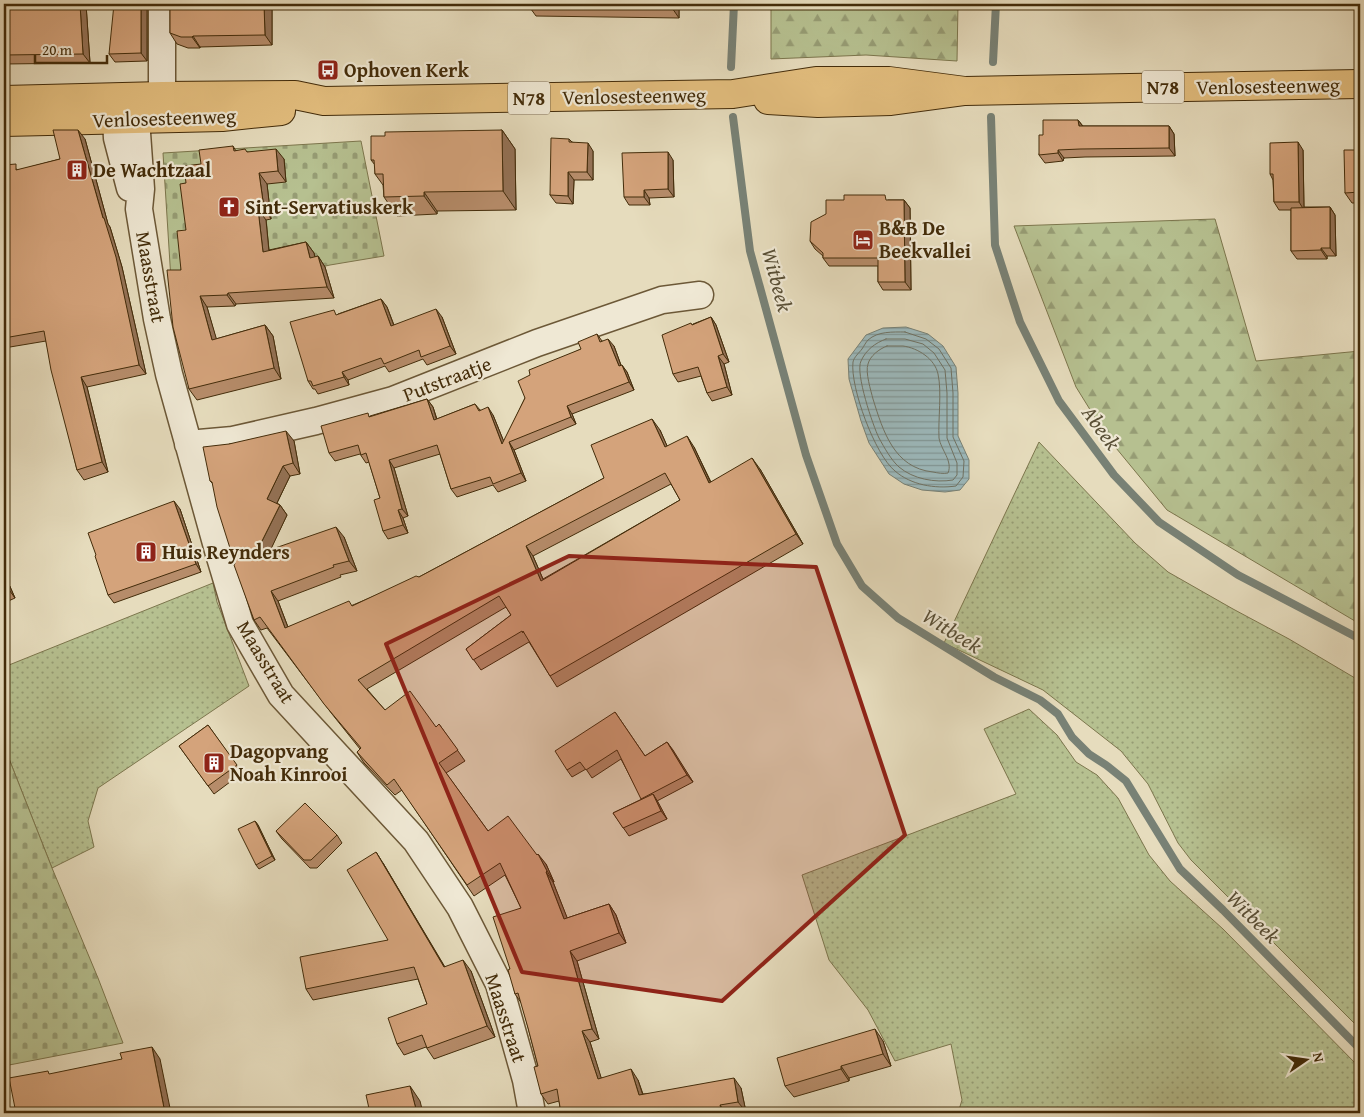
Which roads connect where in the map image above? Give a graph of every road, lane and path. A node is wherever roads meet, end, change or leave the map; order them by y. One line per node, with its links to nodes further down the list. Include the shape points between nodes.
1 (162, 4): 4 (street, Maasstraat)
2 (1360, 84): 4 (main road, Venlosesteenweg / N78, via 965,91 891,101 818,103 764,100 733,94 324,101 295,95)
3 (4, 100): 4 (main road, Venlosesteenweg / N78)
4 (141, 110): 5 (main road, Venlosesteenweg / N78); 7 (street, Maasstraat, via 118,146 140,209 157,319)
5 (4, 122)
6 (700, 295): 7 (street, Putstraatje, via 662,300 537,343 393,400 233,440)
7 (188, 444): 8 (street, Maasstraat, via 240,624 281,695 416,841 460,907 498,984 526,1080)
8 (532, 1113)

